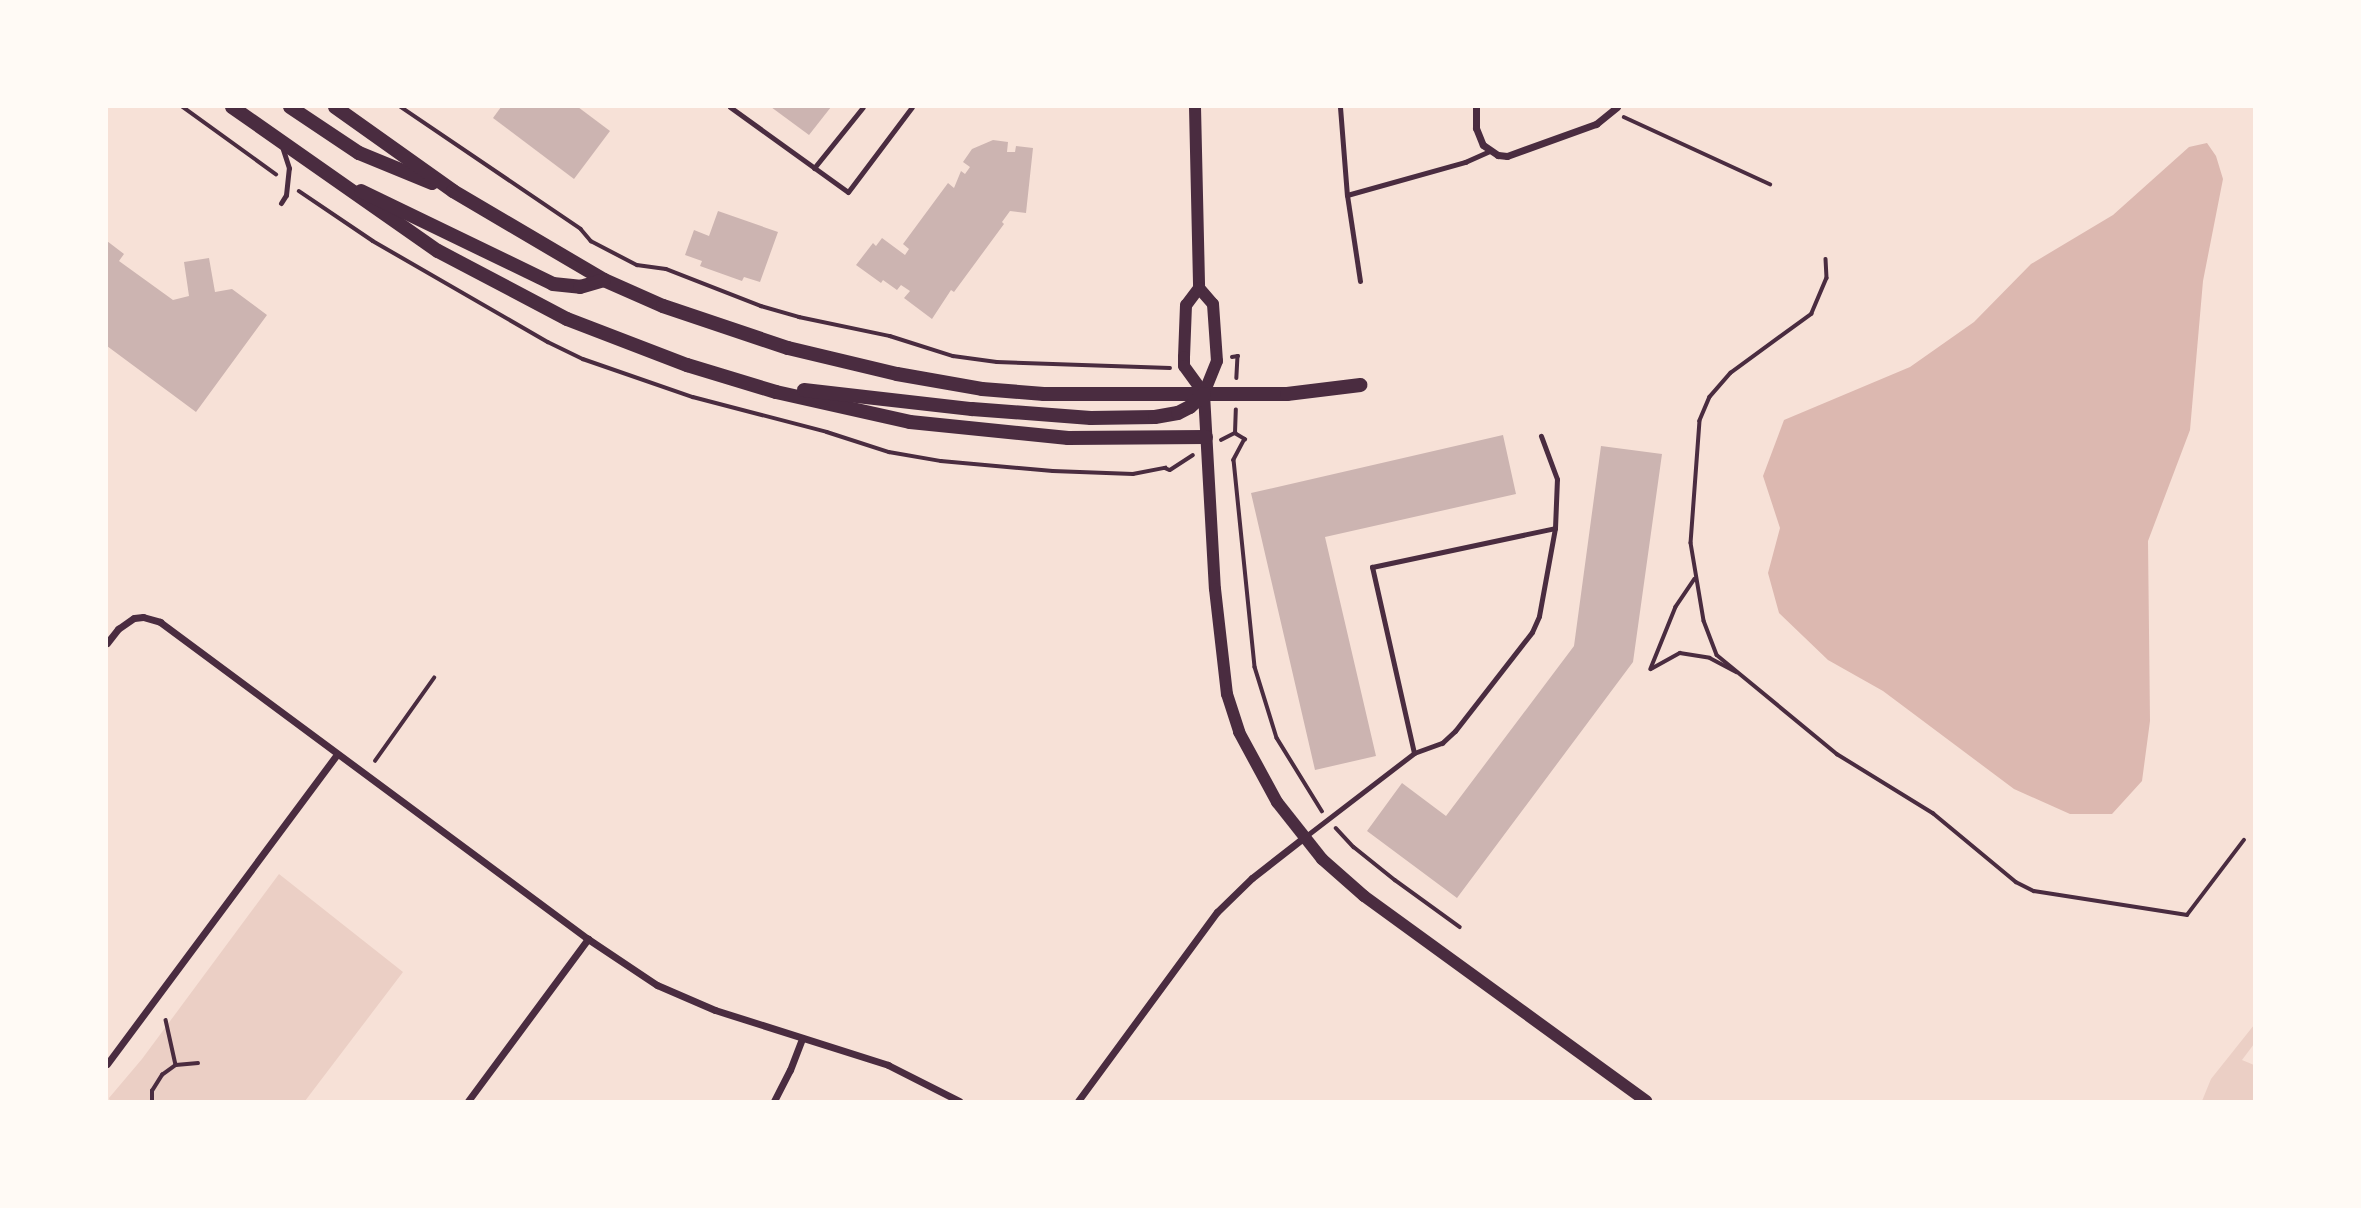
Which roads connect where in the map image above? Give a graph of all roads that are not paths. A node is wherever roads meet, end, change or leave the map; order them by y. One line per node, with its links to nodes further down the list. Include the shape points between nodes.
1 (232, 107): 11 (main road)
2 (290, 107): 15 (main road, via 359,153)
3 (335, 107): 15 (main road)
4 (730, 107): 13 (lane)
5 (863, 107): 13 (lane)
6 (912, 107): 13 (lane, via 848,192)
7 (1195, 107): 20 (street)
8 (1340, 107): 16 (lane)
9 (1476, 107): 12 (street, via 1479,138)
10 (1615, 109): 12 (street, via 1595,124 1516,155)
11 (278, 140): 14 (main road); 17 (lane, via 289,168)
12 (1490, 152): 16 (lane)
13 (814, 169)
14 (331, 177): 18 (main road, via 553,284 580,287); 21 (main road, via 438,250 567,319)
15 (453, 191): 18 (main road)
16 (1348, 195): 19 (lane)
17 (281, 204)
18 (604, 279): 23 (main road, via 663,306 763,340 897,374 1044,394)
19 (1360, 281)
20 (1199, 288): 23 (street, via 1213,304 1217,361); 23 (street, via 1186,305 1184,366)
21 (749, 384): 23 (main road, via 1091,418 1178,413); 25 (main road, via 910,422 982,431 1068,438)
22 (1360, 385): 23 (main road, via 1287,394)
23 (1203, 394): 25 (street)
24 (1541, 436): 26 (lane, via 1557,479)
25 (1206, 437): 30 (street, via 1227,694 1251,759)
26 (1555, 528): 28 (lane, via 1532,632 1455,731 1442,743); 28 (lane, via 1372,568)
27 (107, 643): 29 (street, via 134,618 160,622)
28 (1414, 753): 30 (lane)
29 (337, 754): 31 (street); 33 (street)
30 (1303, 838): 37 (street, via 1252,878 1210,920); 38 (street, via 1364,896)
31 (588, 939): 32 (street, via 676,994); 34 (street)
32 (802, 1038): 35 (street); 36 (street, via 888,1065)
33 (107, 1064)
34 (468, 1101)
35 (774, 1101)
36 (959, 1101)
37 (1078, 1101)
38 (1646, 1101)

